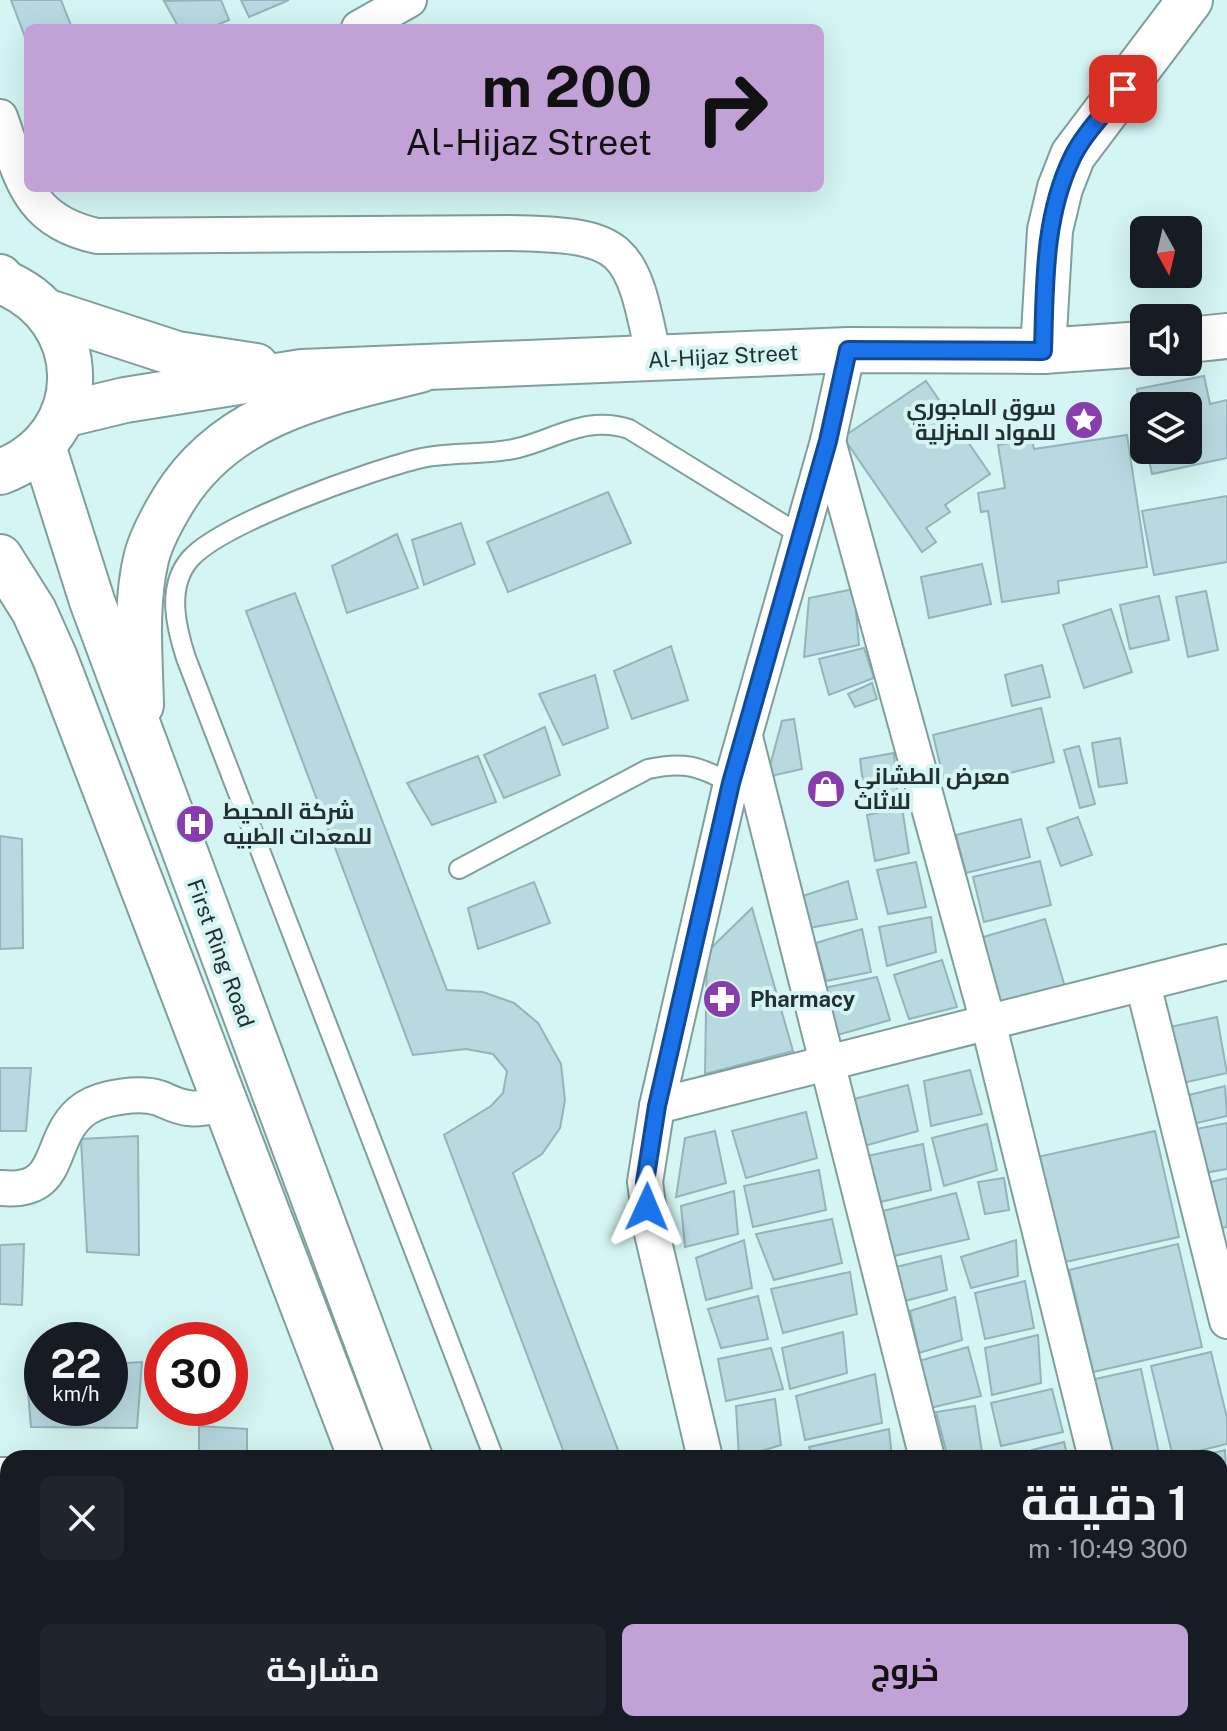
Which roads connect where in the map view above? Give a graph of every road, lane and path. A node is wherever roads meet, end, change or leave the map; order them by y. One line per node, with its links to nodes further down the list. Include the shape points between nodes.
1 (409, 0): 3 (street)
2 (1190, 0): 13 (main road, via 1073,155 1050,230)
3 (366, 24)
4 (0, 117): 5 (street)
5 (24, 178)
6 (30, 192): 14 (street, via 48,218 69,230 97,236 508,233 595,239 631,269)
7 (1, 280): 8 (main road)
8 (48, 312): 16 (main road, Al-Hijaz Street, via 177,354); 17 (main road, via 70,362 70,389)
9 (1227, 336): 10 (main road)
10 (1202, 339)
11 (1130, 345): 13 (main road, Al-Hijaz Street)
12 (848, 350): 13 (main road, Al-Hijaz Street); 14 (main road, Al-Hijaz Street); 18 (street)
13 (1043, 351)
14 (654, 359): 15 (main road, Al-Hijaz Street)
15 (420, 370): 16 (main road, Al-Hijaz Street); 23 (main road, via 317,396 260,417 187,478 161,519 146,559 140,615)
16 (302, 372): 17 (main road, Al-Hijaz Street, via 125,400)
17 (53, 430): 19 (main road, Al-Hijaz Street, via 24,461); 23 (main road, First Ring Road, via 92,601)
18 (828, 441): 20 (street); 28 (street)
19 (0, 472)
20 (799, 534): 22 (street); 36 (lane, via 629,429 600,423 516,448 423,457 359,478 223,534 188,561 179,582 176,617 186,658)
21 (0, 557): 30 (main road, via 34,611 55,658)
22 (744, 733): 24 (street); 29 (street)
23 (141, 736): 35 (main road, First Ring Road)
24 (731, 783): 25 (lane, via 676,763 648,769); 31 (street)
25 (459, 869)
26 (1227, 962): 27 (street)
27 (1143, 984): 28 (street); 33 (street)
28 (988, 1022): 29 (street); 39 (street)
29 (827, 1061): 31 (street); 38 (street)
30 (225, 1104): 32 (street, via 190,1109 157,1097 130,1096 89,1105 72,1120 47,1176 31,1187); 34 (main road)
31 (657, 1106): 37 (street, via 645,1182 647,1207)
32 (0, 1188)
33 (1227, 1321)
34 (358, 1450)
35 (407, 1450)
36 (491, 1450)
37 (703, 1450)
38 (925, 1450)
39 (1094, 1450)

